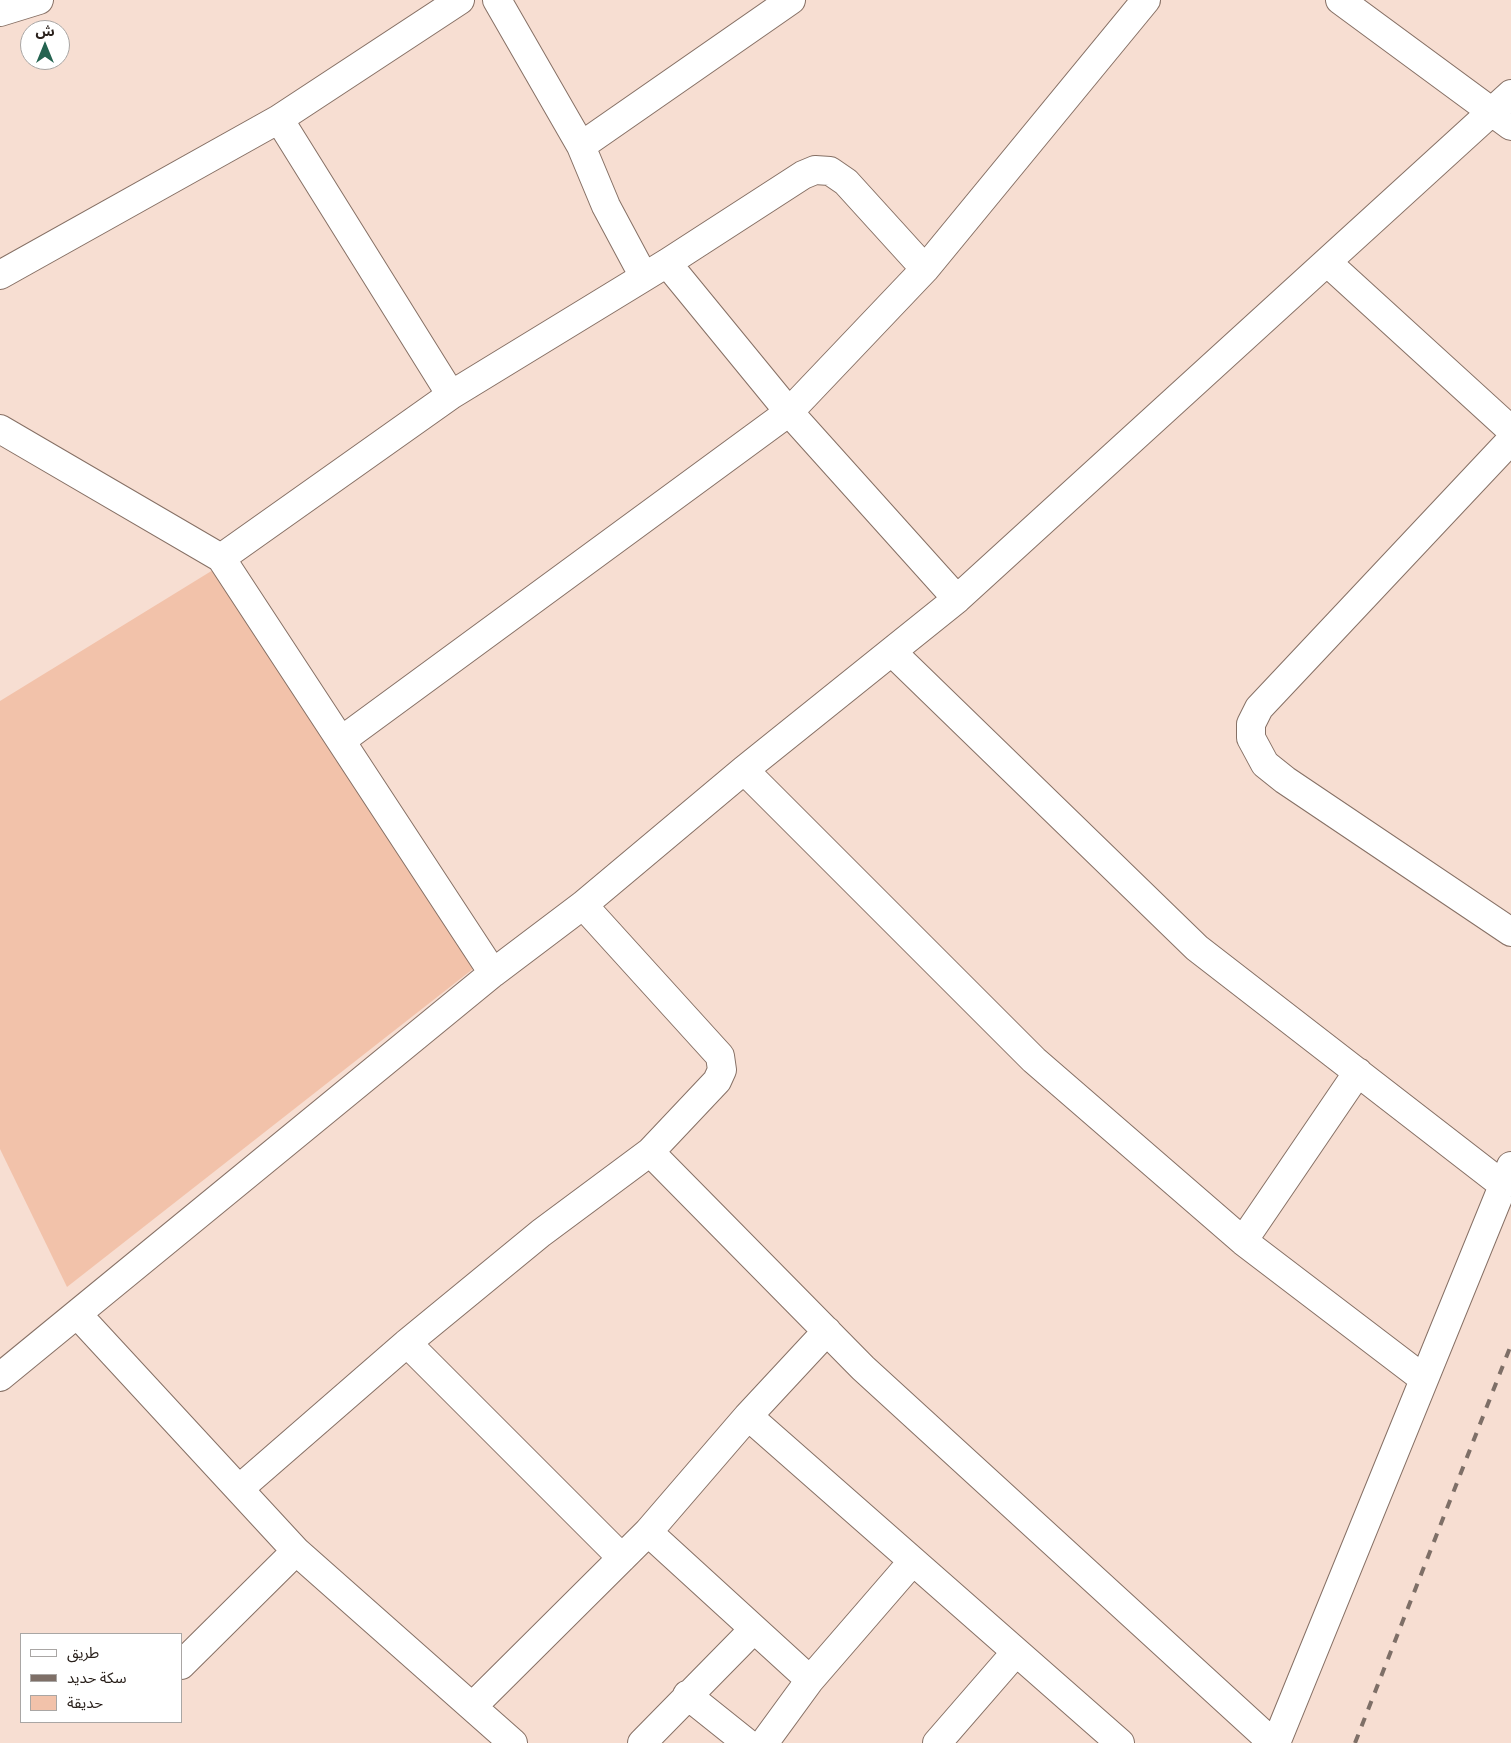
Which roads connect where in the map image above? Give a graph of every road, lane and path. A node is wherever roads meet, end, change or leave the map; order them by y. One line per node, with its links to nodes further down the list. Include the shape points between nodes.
1 (39, 0): 7 (street)
2 (460, 0): 9 (street)
3 (498, 0): 11 (street)
4 (792, 0): 11 (street)
5 (1146, 0): 14 (street)
6 (1340, 0): 10 (street)
7 (0, 12)
8 (1511, 94): 10 (street)
9 (279, 119): 15 (street); 17 (street)
10 (1502, 120): 13 (street)
11 (581, 146): 16 (street, via 606,206)
12 (667, 263): 14 (street, via 815,170 830,171 846,182); 16 (street); 18 (street)
13 (1328, 263): 20 (street); 23 (street)
14 (925, 269): 18 (street)
15 (0, 275)
16 (644, 277): 17 (street)
17 (451, 395): 22 (street)
18 (790, 412): 23 (street); 25 (street)
19 (0, 429): 22 (street)
20 (1511, 430)
21 (1511, 440): 28 (street, via 1259,708 1251,724 1251,738 1265,764)
22 (221, 558): 25 (street)
23 (957, 599): 24 (street)
24 (892, 652): 26 (street); 30 (street, via 1197,948)
25 (342, 740): 29 (street)
26 (744, 770): 27 (street); 33 (street, via 1034,1060)
27 (583, 905): 29 (street); 31 (street, via 720,1056 722,1070 717,1081)
28 (1511, 932)
29 (493, 972): 34 (street)
30 (1358, 1072): 32 (street); 33 (street)
31 (650, 1152): 35 (street); 36 (street, via 541,1233)
32 (1507, 1175): 38 (street)
33 (1243, 1242): 38 (street)
34 (78, 1314): 37 (street); 40 (street)
35 (827, 1331): 39 (street); 57 (street, via 863,1368)
36 (407, 1343): 40 (street); 43 (street)
37 (0, 1377)
38 (1424, 1380): 57 (street)
39 (748, 1416): 41 (street); 44 (street)
40 (239, 1489): 42 (street)
41 (648, 1532): 43 (street); 45 (street)
42 (296, 1551): 47 (street); 50 (street)
43 (622, 1558): 50 (street)
44 (913, 1561): 46 (street); 48 (street)
45 (754, 1629): 48 (street); 49 (street)
46 (1016, 1652): 55 (street); 56 (street)
47 (182, 1664)
48 (810, 1680): 54 (street)
49 (687, 1696): 52 (street); 53 (street)
50 (473, 1706): 51 (street)
51 (513, 1743)
52 (642, 1743)
53 (747, 1743)
54 (764, 1743)
55 (937, 1743)
56 (1120, 1743)
57 (1275, 1743)

